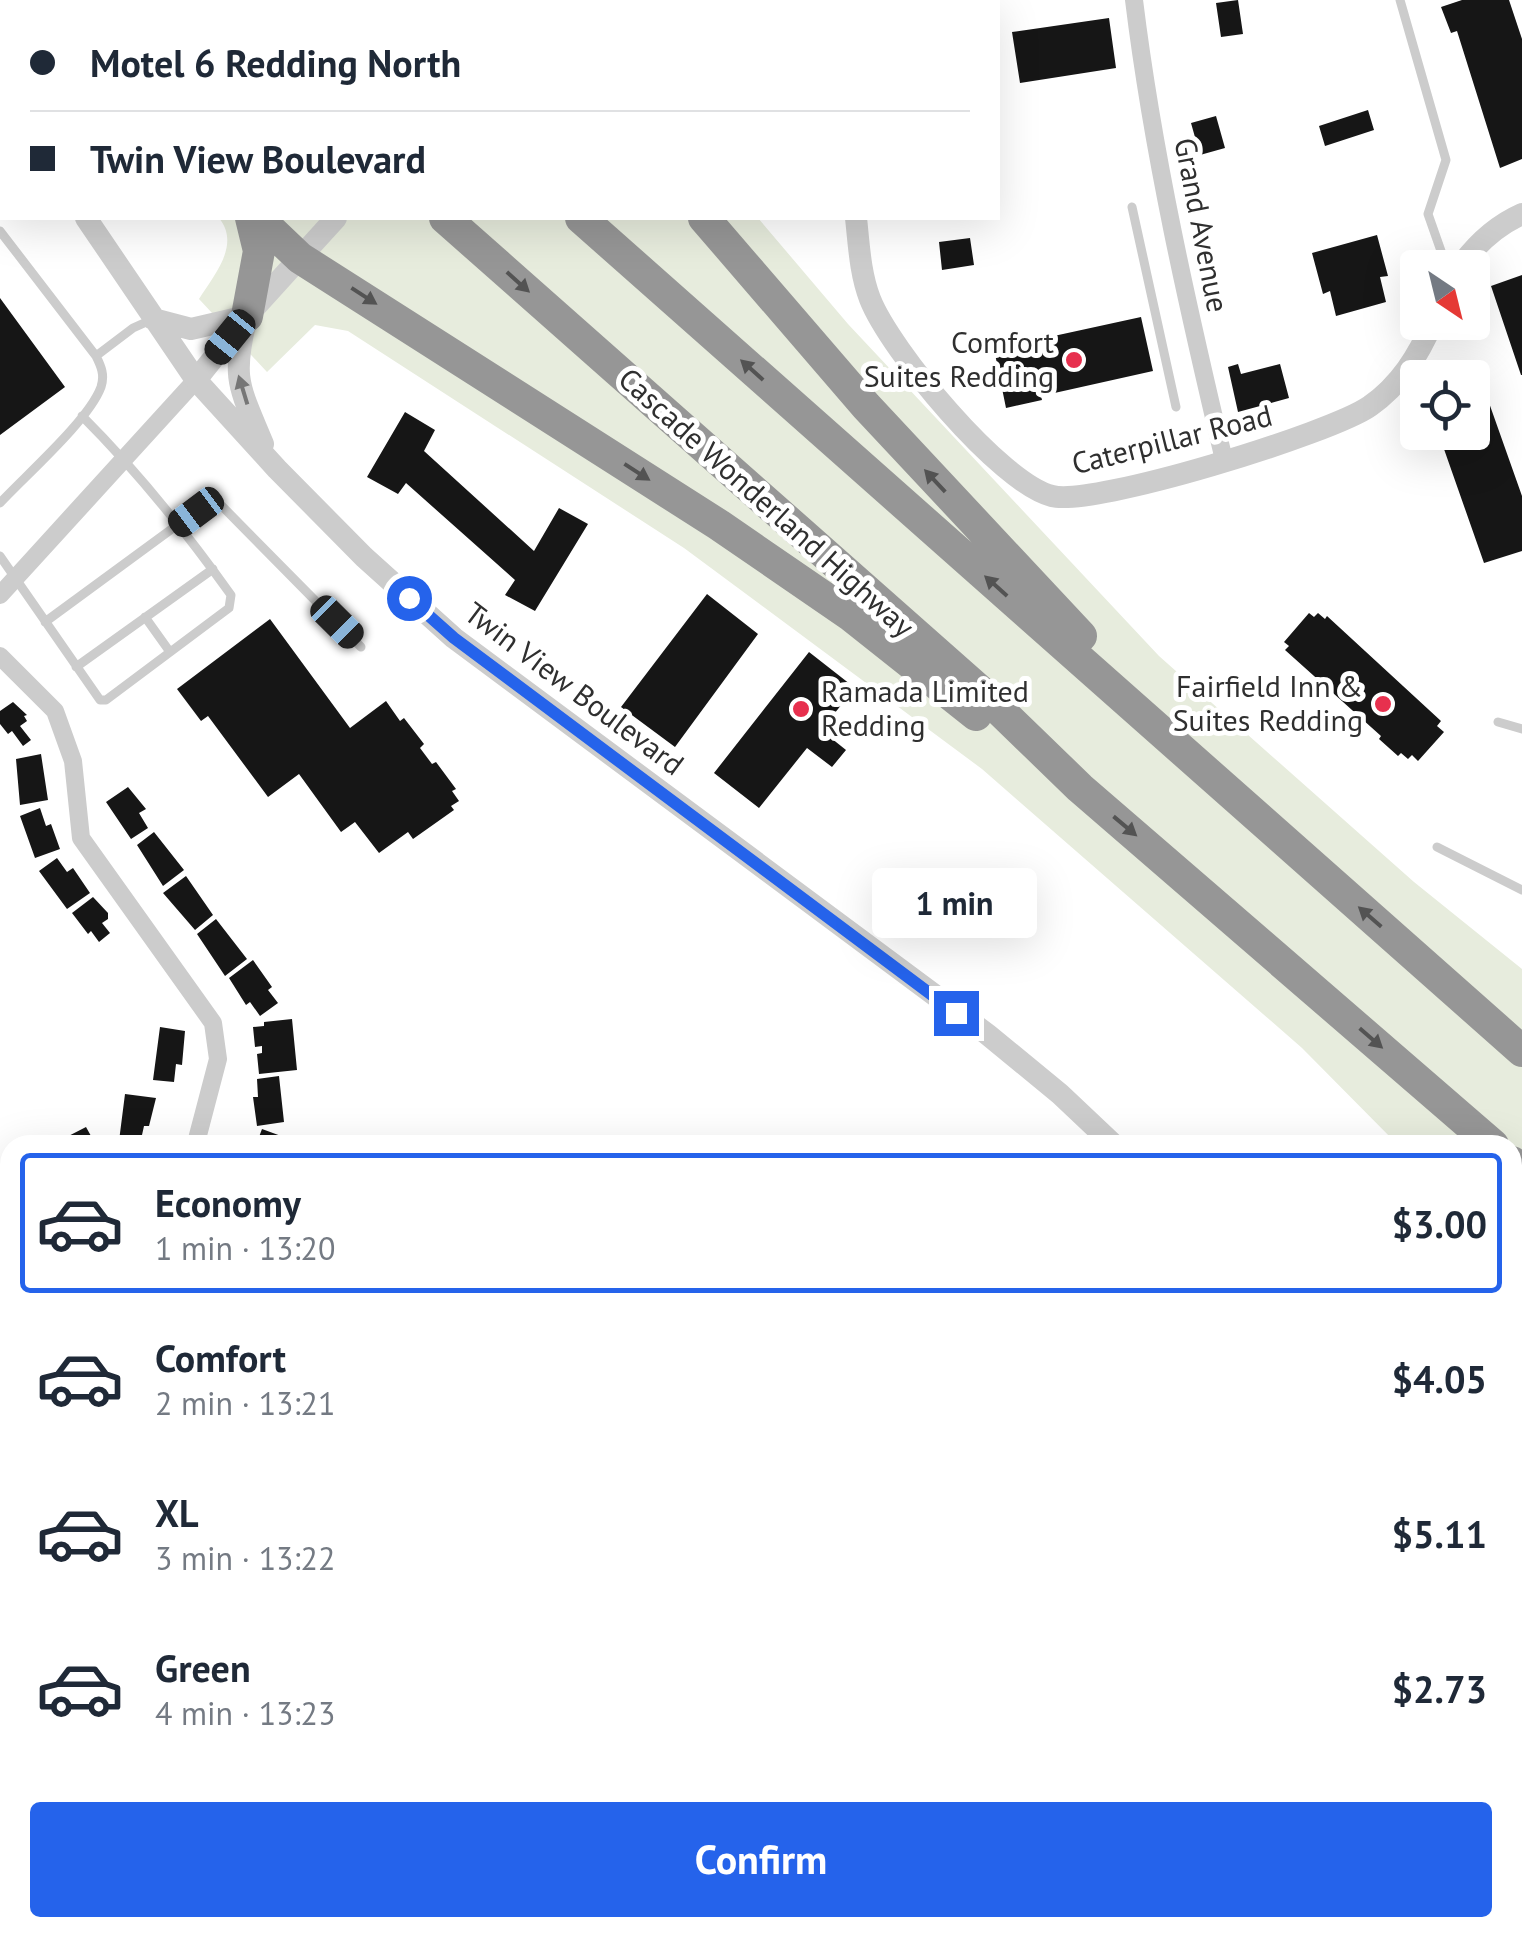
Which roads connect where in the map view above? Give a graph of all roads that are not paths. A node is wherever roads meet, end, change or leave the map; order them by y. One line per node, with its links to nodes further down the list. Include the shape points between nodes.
1 (1134, 0): 25 (street, Grand Avenue, via 1166,199)
2 (1400, 0): 14 (lane, via 1446,160 1428,214)
3 (1132, 207): 22 (lane)
4 (1522, 214): 15 (street)
5 (87, 220): 18 (street, Twin View Boulevard)
6 (254, 220): 17 (highway, via 258,252)
7 (256, 220): 16 (highway)
8 (334, 220): 16 (street)
9 (447, 220): 42 (highway, Cascade Wonderland Highway, one-way to 42, via 980,691)
10 (582, 220): 41 (highway, one-way to 10)
11 (706, 220): 41 (highway, one-way to 11, via 1127,684 866,406)
12 (856, 220): 25 (street, Caterpillar Road, via 870,301 896,346 1025,484 1069,499)
13 (0, 231): 20 (lane)
14 (1441, 250)
15 (1474, 250)
16 (300, 258): 17 (street); 42 (highway, one-way to 42, via 850,615 1012,744)
17 (247, 316): 18 (street, via 191,328); 21 (street); 26 (street, one-way to 17, via 238,384)
18 (154, 319): 20 (lane); 21 (street, Twin View Boulevard)
19 (1423, 340): 25 (street, Caterpillar Road, via 1403,376 1368,408 1318,432)
20 (96, 356): 23 (lane, via 101,386)
21 (196, 380): 24 (street); 26 (street, Twin View Boulevard)
22 (1176, 408)
23 (82, 416): 24 (lane); 27 (lane)
24 (124, 458): 28 (lane); 31 (street)
25 (1224, 460)
26 (270, 462): 47 (street, Twin View Boulevard, via 454,638 987,1034)
27 (0, 503)
28 (178, 525): 30 (lane); 34 (lane); 35 (lane, via 214,498)
29 (0, 556): 31 (lane)
30 (212, 569): 33 (lane); 36 (lane, via 231,595 229,608)
31 (14, 578): 32 (street); 34 (lane)
32 (0, 595)
33 (145, 617): 36 (lane); 38 (lane)
34 (44, 622): 38 (lane)
35 (362, 647)
36 (170, 652): 38 (lane, via 106,700)
37 (0, 656): 46 (street, via 55,711 73,761 81,838 213,1023 218,1059)
38 (76, 667)
39 (1498, 722): 40 (lane)
40 (1522, 730)
41 (1164, 735): 45 (highway, one-way to 41)
42 (1080, 788): 48 (highway, Cascade Wonderland Highway, one-way to 48)
43 (1438, 848): 44 (lane)
44 (1522, 890)
45 (1522, 1051)
46 (198, 1135)
47 (1103, 1135)
48 (1481, 1135)

